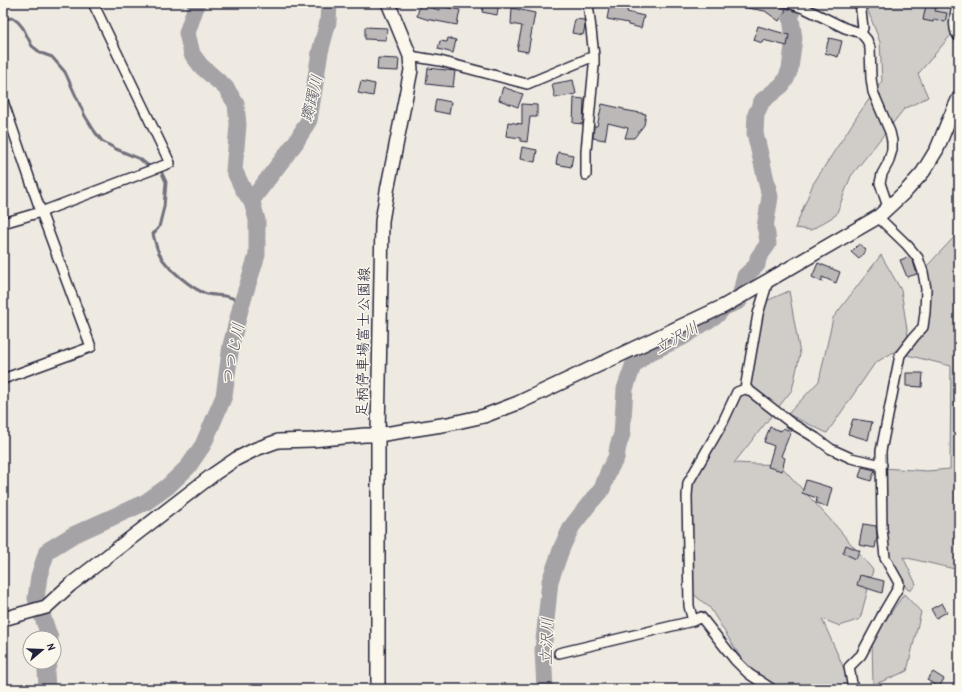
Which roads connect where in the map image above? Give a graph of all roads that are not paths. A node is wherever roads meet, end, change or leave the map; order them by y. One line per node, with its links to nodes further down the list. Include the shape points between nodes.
1 (93, 3): 15 (street, via 170,163)
2 (389, 3): 9 (street, 足柄停車場富士公園線)
3 (588, 3): 10 (street)
4 (789, 3): 7 (street)
5 (860, 3): 7 (street, via 863,28)
6 (957, 3): 8 (street, via 954,28)
7 (861, 33): 14 (street, via 870,48 873,92 892,141 892,150 880,183)
8 (959, 37)
9 (410, 56): 10 (street, via 440,61 527,84); 21 (street, 足柄停車場富士公園線, via 412,70 382,221)
10 (594, 56): 13 (street)
11 (959, 98): 14 (street, via 937,149 923,172)
12 (3, 101): 15 (street)
13 (586, 175)
14 (888, 207): 16 (street)
15 (41, 212): 17 (street); 19 (street, via 91,347)
16 (878, 217): 18 (street); 22 (street, via 918,258 926,289 923,327 900,355 881,451)
17 (3, 223)
18 (768, 281): 20 (street, via 758,314); 21 (street, via 724,306 484,416)
19 (3, 379)
20 (745, 389): 22 (street, via 831,449 851,458); 24 (street, via 737,392 688,483 688,606)
21 (378, 435): 23 (street, via 278,441 249,452 208,479 70,585 46,607); 26 (street, 足柄停車場富士公園線)
22 (882, 465): 28 (street, via 882,528 885,558 898,588 861,655 849,667)
23 (3, 619)
24 (693, 621): 25 (street); 27 (street, via 701,617 735,660 749,674)
25 (559, 653)
26 (378, 689)
27 (772, 689)
28 (853, 689)

